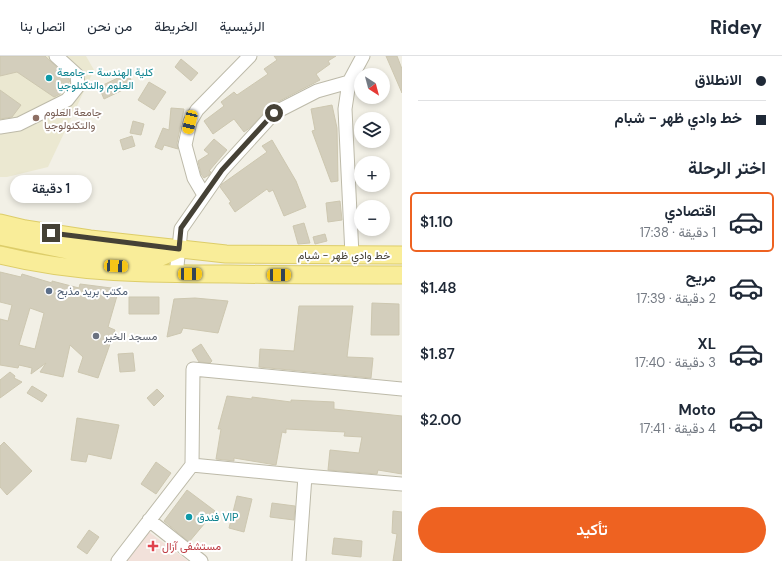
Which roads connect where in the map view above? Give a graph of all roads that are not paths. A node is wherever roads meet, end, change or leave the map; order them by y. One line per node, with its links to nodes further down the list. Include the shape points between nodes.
1 (56, 56): 5 (street, via 77,75 78,86 67,100 19,124)
2 (250, 56): 6 (street, via 197,110 190,122 185,146 194,178)
3 (363, 56): 4 (street)
4 (349, 82): 6 (street, via 317,91 274,113 222,170); 13 (street, via 345,109)
5 (0, 127)
6 (204, 194): 10 (street, via 181,228)
7 (0, 223): 10 (main road, خط وادي ظهر - شبام, via 40,231)
8 (0, 236): 10 (main road, via 72,251 152,259)
9 (0, 245): 14 (main road, via 62,260 155,267)
10 (179, 249): 13 (main road, خط وادي ظهر - شبام, via 226,254); 14 (street)
11 (0, 255): 14 (main road, خط وادي ظهر - شبام, via 114,273)
12 (402, 255): 13 (main road, خط وادي ظهر - شبام)
13 (352, 256)
14 (176, 274): 15 (main road, خط وادي ظهر - شبام)
15 (402, 275)
16 (402, 389): 17 (street, via 193,369)
17 (192, 465): 18 (street); 20 (street)
18 (305, 476): 19 (street); 23 (street)
19 (402, 484)
20 (150, 520): 21 (street); 22 (street)
21 (118, 561)
22 (201, 561)
23 (298, 561)

